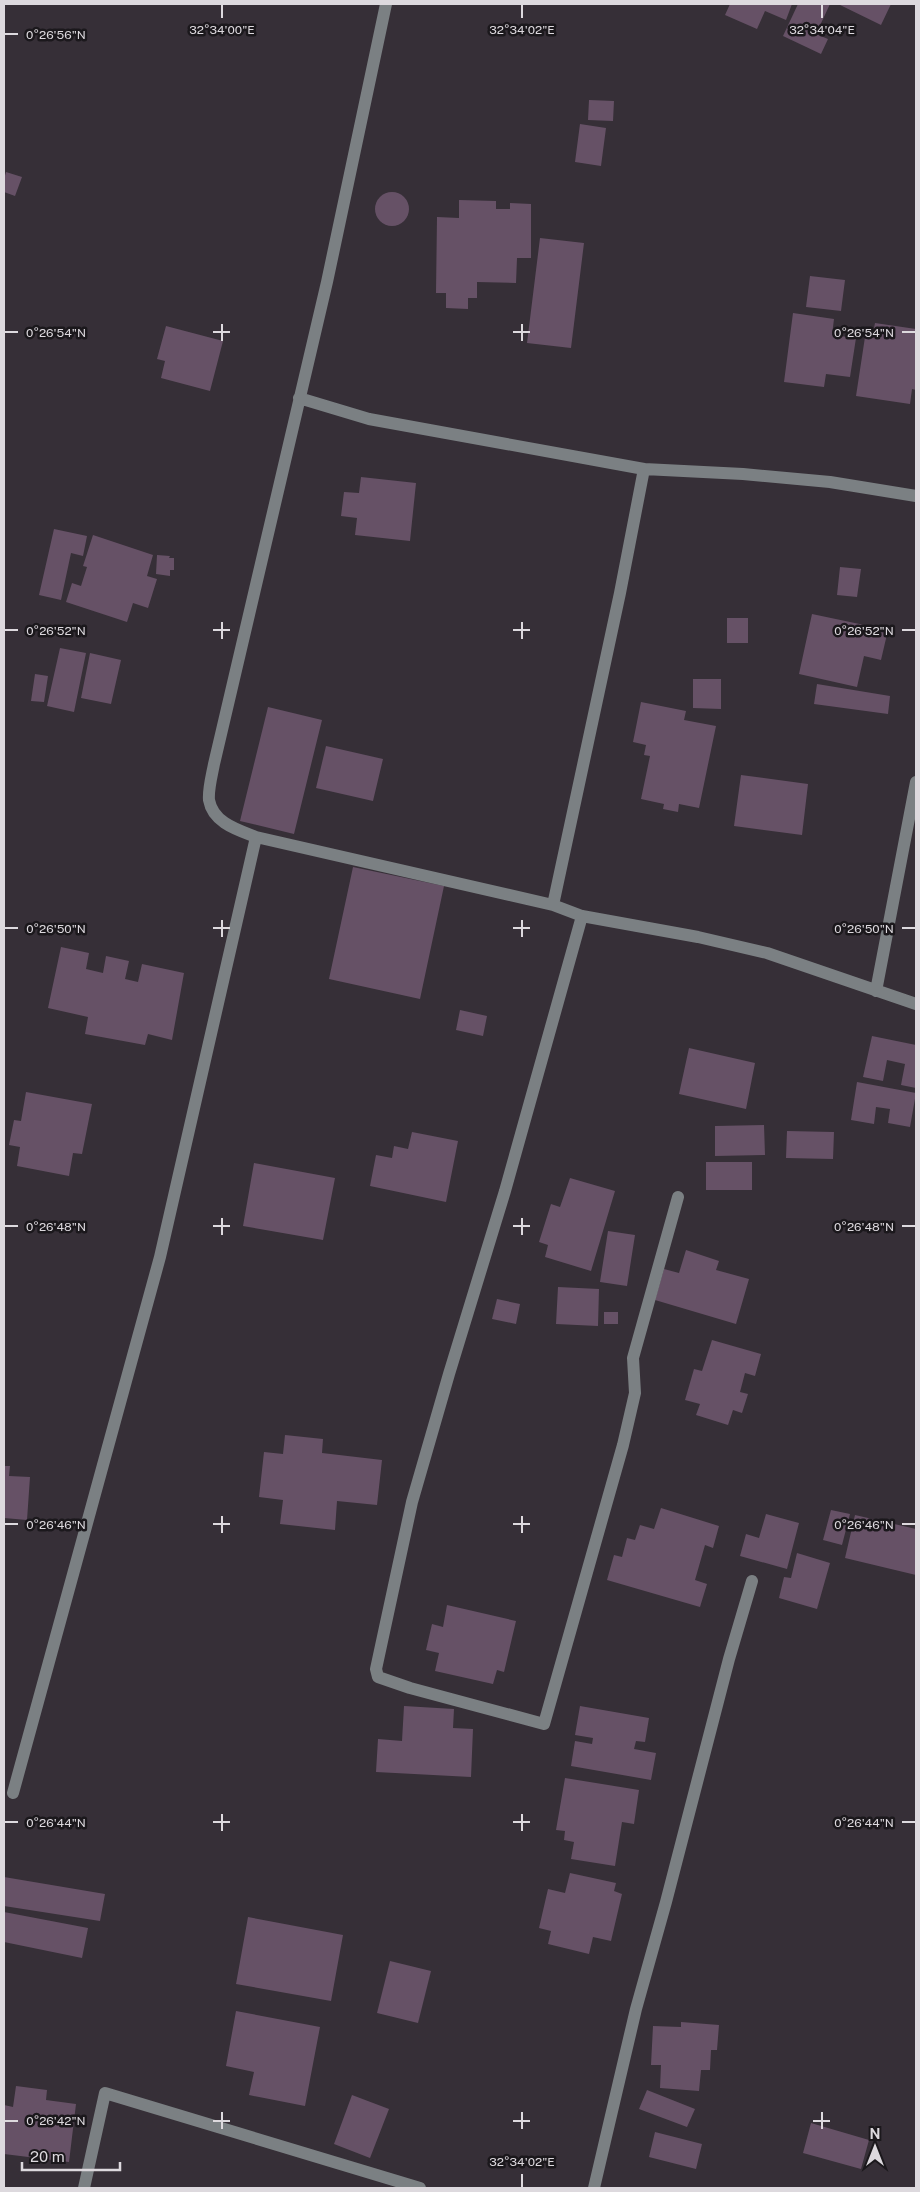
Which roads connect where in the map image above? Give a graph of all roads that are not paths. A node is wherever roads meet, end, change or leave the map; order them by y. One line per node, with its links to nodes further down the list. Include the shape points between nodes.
1 (386, 4): 2 (street)
2 (300, 398): 3 (street, via 369,419); 6 (street, via 214,764 209,800 216,814 229,827)
3 (644, 469): 4 (street, via 830,482); 7 (street)
4 (916, 496)
5 (916, 782): 9 (street)
6 (256, 837): 7 (street); 13 (street, via 160,1257)
7 (553, 906): 8 (street)
8 (582, 916): 9 (street, via 767,953); 11 (street, via 505,1191 412,1502 376,1669 378,1677 544,1724 623,1445 635,1393 633,1358)
9 (876, 991): 10 (street)
10 (916, 1004)
11 (678, 1197)
12 (752, 1581): 16 (street, via 636,2010)
13 (13, 1793)
14 (84, 2188): 15 (street, via 104,2093)
15 (420, 2188)
16 (594, 2188)

